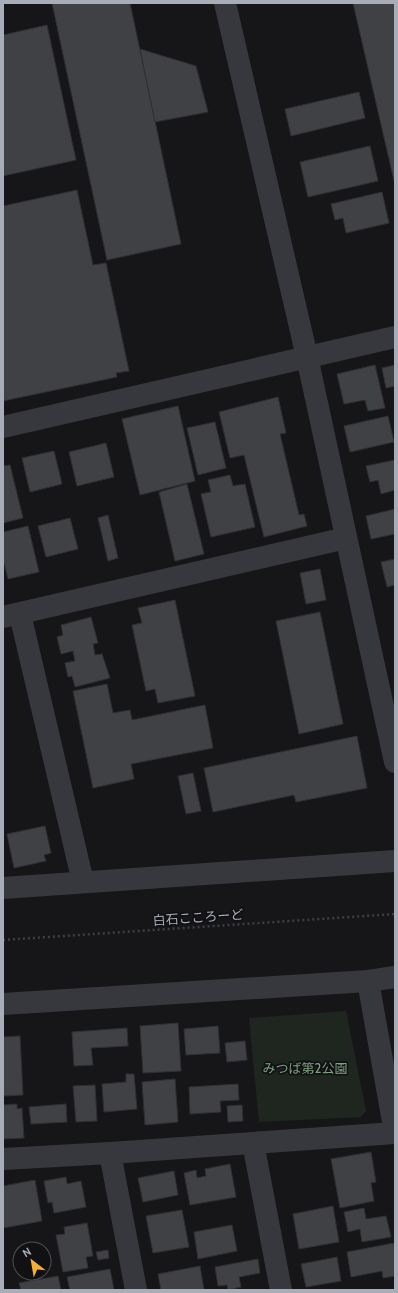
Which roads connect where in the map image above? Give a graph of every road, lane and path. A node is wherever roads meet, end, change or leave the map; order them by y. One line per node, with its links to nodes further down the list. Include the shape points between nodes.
1 (225, 3): 3 (street)
2 (395, 337): 3 (street)
3 (307, 357): 4 (street); 5 (street)
4 (3, 427)
5 (346, 538): 6 (street); 7 (street)
6 (11, 615): 9 (street)
7 (395, 762)
8 (395, 861): 9 (street)
9 (83, 882): 10 (street)
10 (3, 888)
11 (395, 914): 12 (path, 白石こころーど)
12 (3, 940)
13 (395, 977): 14 (street)
14 (368, 981): 15 (street); 16 (street)
15 (3, 1004)
16 (395, 1133): 17 (street)
17 (253, 1142): 18 (street); 21 (street)
18 (110, 1153): 19 (street); 20 (street)
19 (3, 1159)
20 (136, 1290)
21 (281, 1290)

